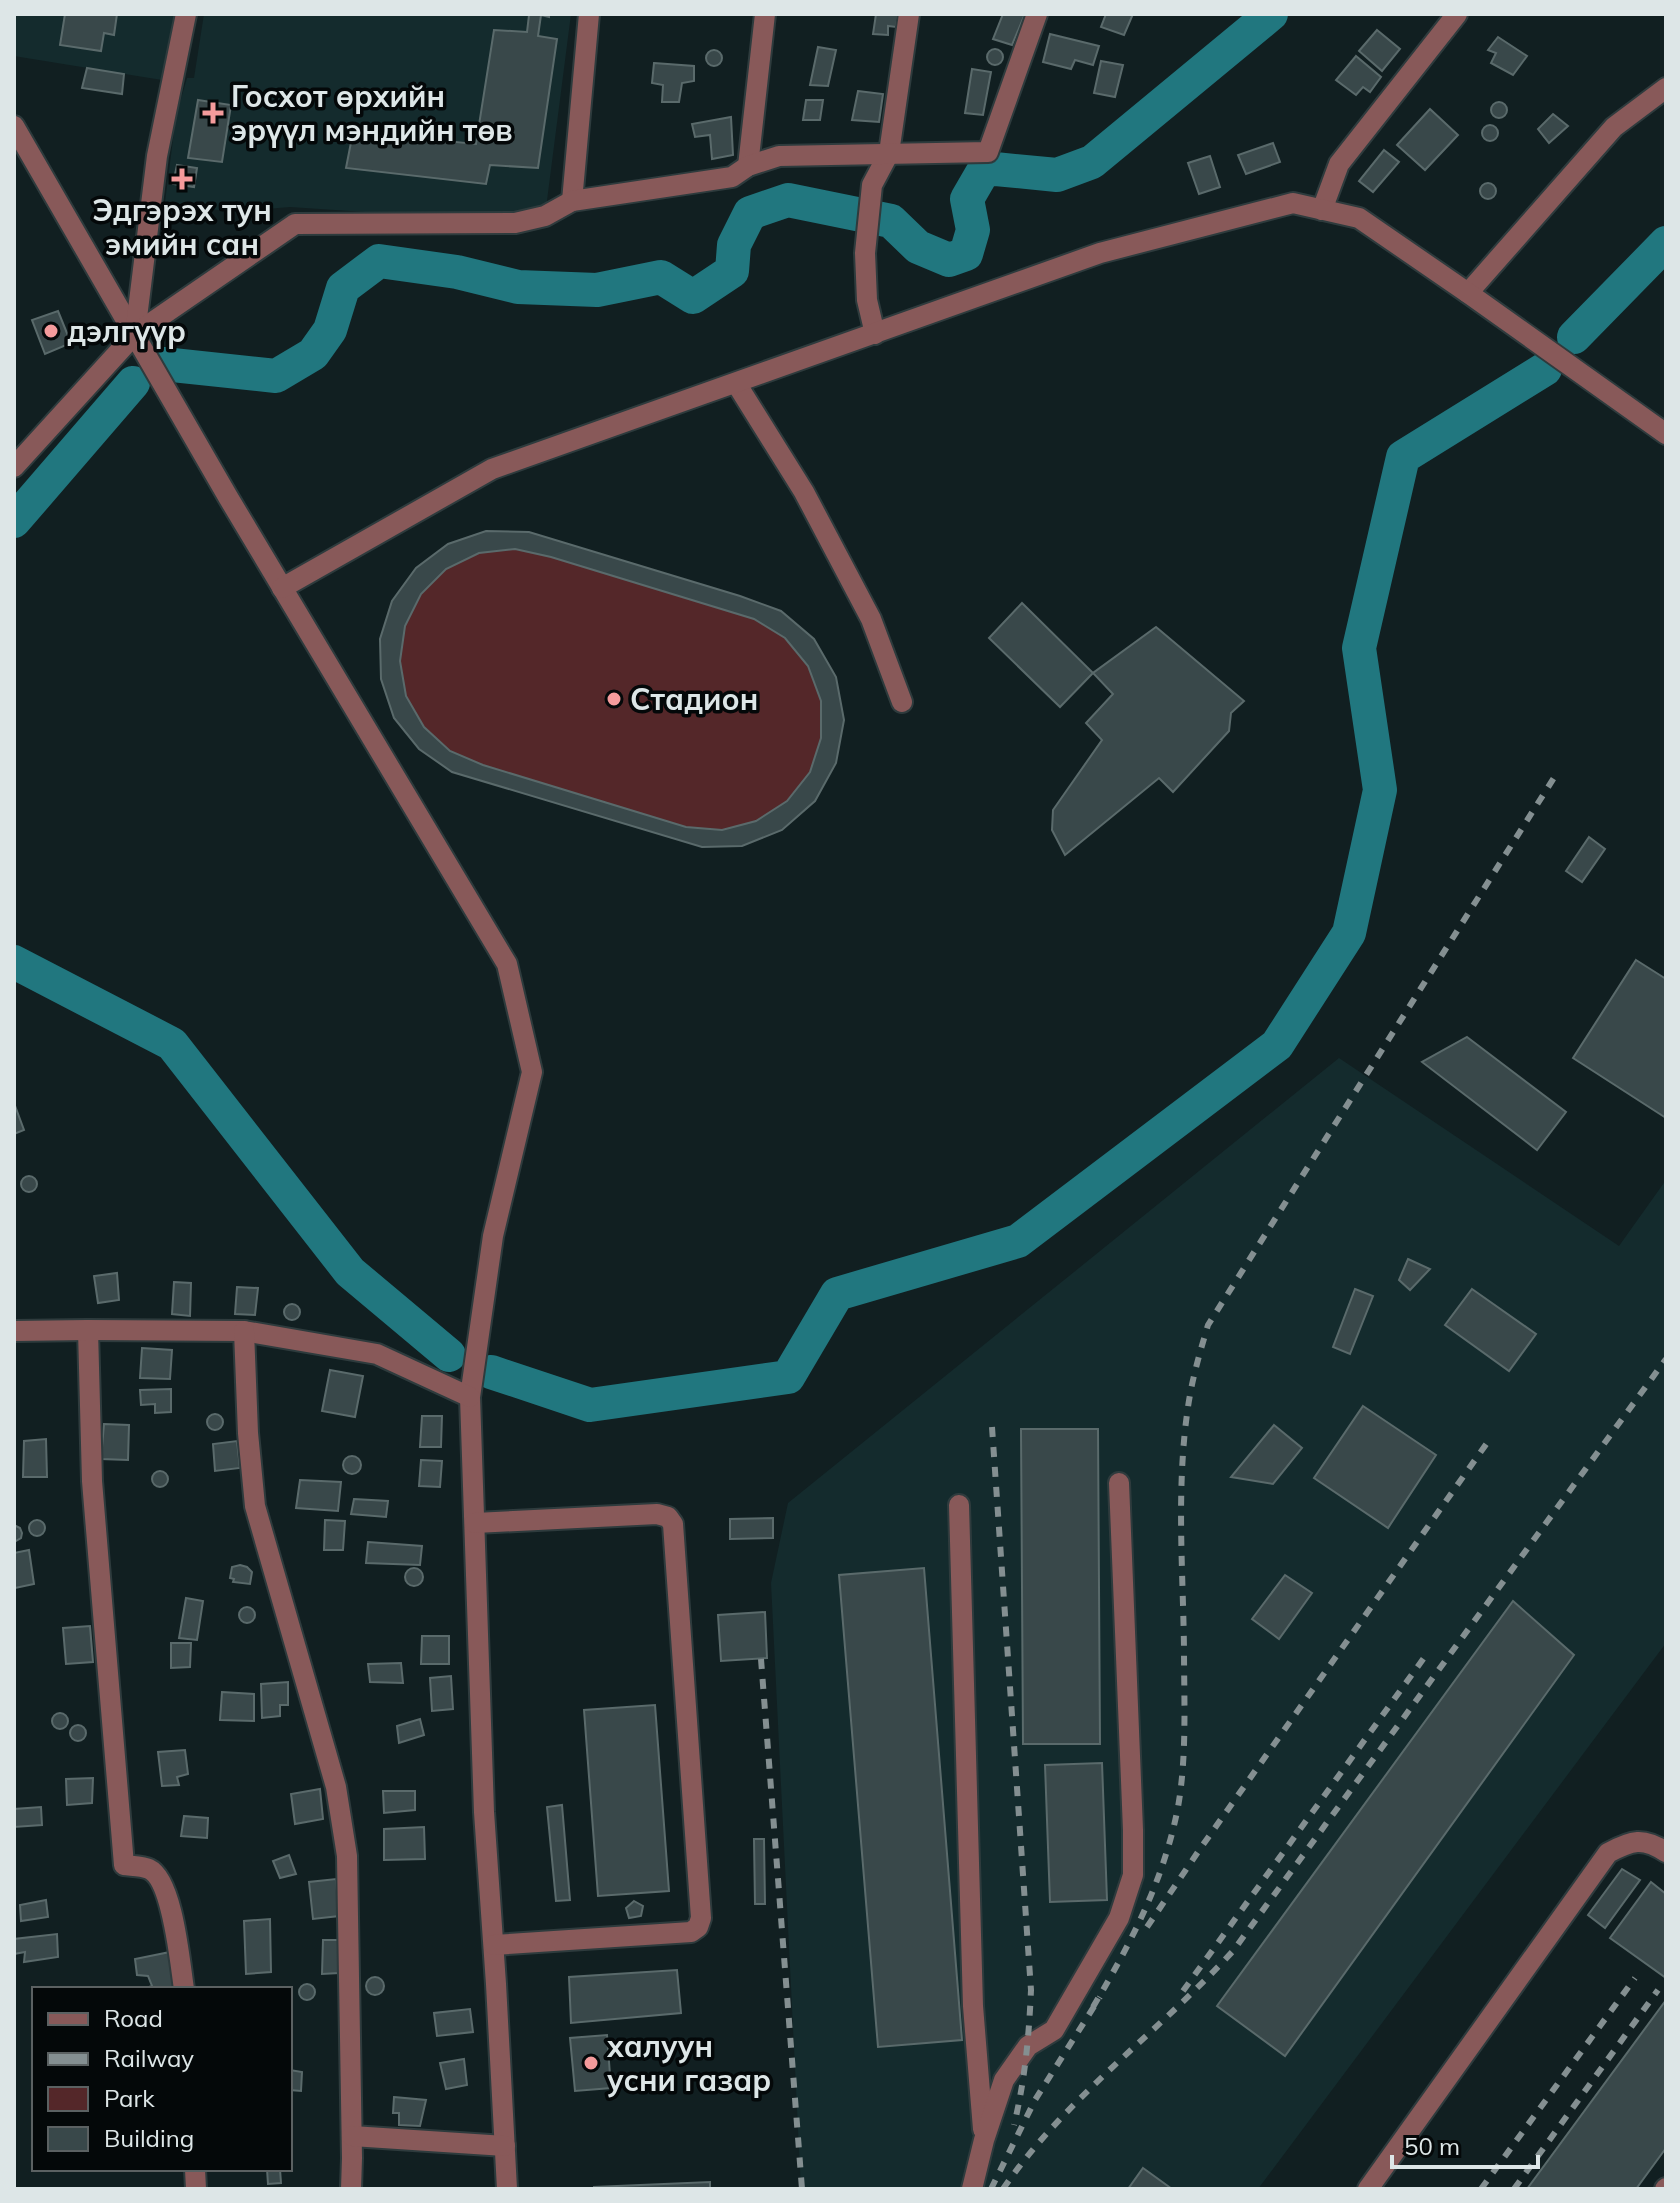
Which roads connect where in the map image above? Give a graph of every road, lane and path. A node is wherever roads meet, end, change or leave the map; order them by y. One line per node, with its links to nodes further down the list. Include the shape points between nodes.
1 (186, 14): 14 (street, via 157,156)
2 (589, 14): 11 (street)
3 (765, 14): 10 (street)
4 (909, 14): 9 (street)
5 (1037, 14): 9 (street, via 988,152)
6 (1457, 14): 12 (street, via 1339,164)
7 (1666, 88): 13 (street, via 1614,127)
8 (14, 126): 14 (street)
9 (889, 153): 10 (street, via 779,156); 15 (street, via 872,185 865,253)
10 (748, 166): 11 (street, via 732,177)
11 (572, 201): 14 (street, via 545,216 515,223 295,224)
12 (1322, 210): 13 (street, via 1359,218); 15 (street, via 1293,203 1100,253)
13 (1468, 293): 17 (street)
14 (135, 334): 18 (street); 19 (street)
15 (875, 334): 16 (street)
16 (736, 383): 19 (street, via 492,469); 20 (street, via 804,492 871,619)
17 (1666, 434)
18 (14, 467)
19 (282, 588): 24 (street, via 507,964 532,1072 493,1236)
20 (902, 702)
21 (88, 1330): 22 (street); 23 (street); 30 (street, via 92,1481 124,1865 149,1869 162,1881)
22 (14, 1331)
23 (244, 1331): 24 (street, via 377,1354); 31 (street, via 255,1506 336,1787 347,1856)
24 (470, 1397): 27 (street)
25 (1119, 1483): 32 (street, via 1133,1875 1119,1918 1054,2030 1028,2046 1004,2080)
26 (959, 1505): 32 (street, via 973,2006)
27 (475, 1523): 29 (street, via 484,1812); 29 (street, via 657,1514 673,1524 701,1918 691,1932)
28 (1666, 1852): 37 (street, via 1639,1841 1608,1853)
29 (494, 1945): 33 (street)
30 (184, 1987)
31 (352, 2136): 33 (street); 34 (street)
32 (984, 2140): 36 (street)
33 (505, 2146): 35 (street)
34 (351, 2189)
35 (507, 2189)
36 (972, 2189)
37 (1368, 2189)

